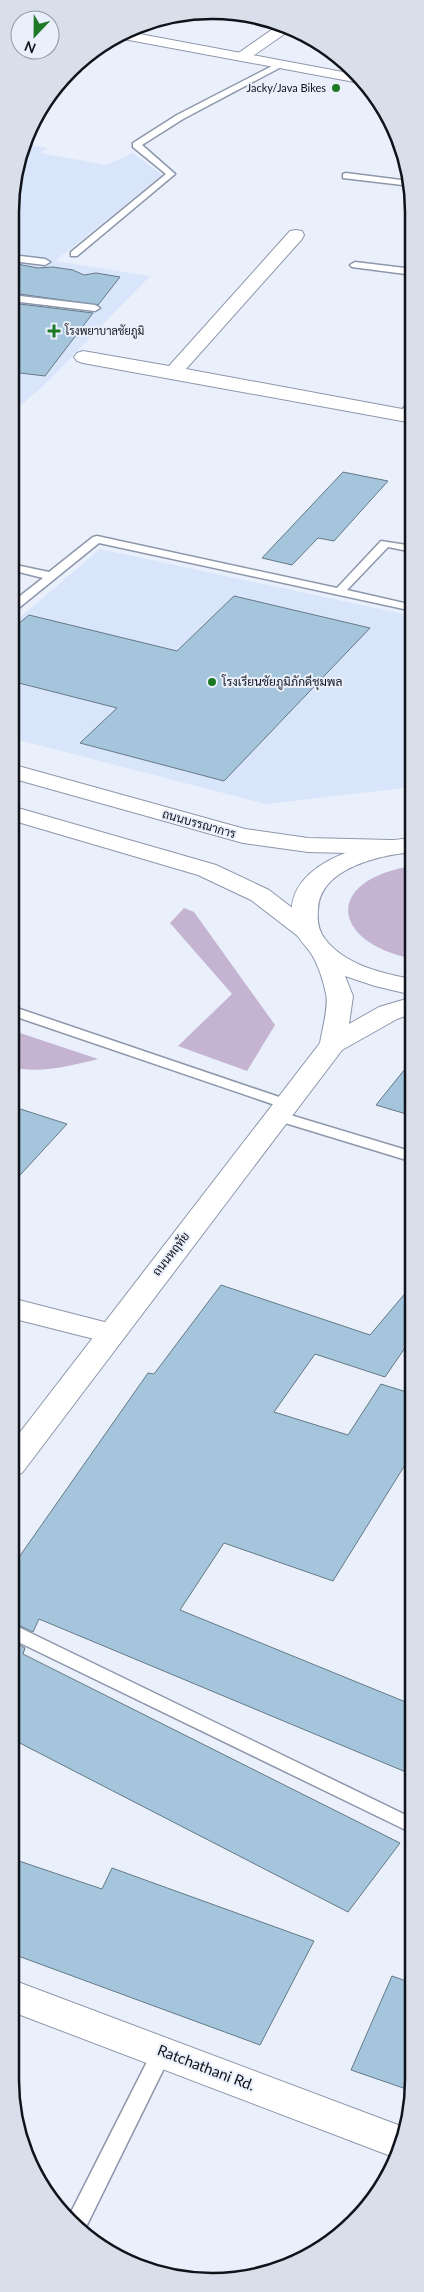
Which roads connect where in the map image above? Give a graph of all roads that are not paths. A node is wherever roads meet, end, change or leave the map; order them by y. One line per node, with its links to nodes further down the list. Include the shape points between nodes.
1 (280, 31): 3 (street)
2 (131, 37): 3 (street)
3 (242, 57): 4 (street)
4 (281, 65): 5 (street); 9 (lane, via 180,117 136,145 171,174)
5 (351, 78)
6 (346, 176): 7 (lane)
7 (403, 183)
8 (296, 235): 17 (street)
9 (74, 254)
10 (19, 259): 11 (lane)
11 (45, 262)
12 (354, 265): 13 (lane)
13 (405, 271)
14 (19, 299): 15 (lane)
15 (95, 308)
16 (83, 357): 17 (street)
17 (174, 372): 18 (street)
18 (405, 411)
19 (405, 547): 22 (lane, via 385,543)
20 (19, 569): 21 (lane)
21 (51, 576): 22 (lane, via 96,539); 23 (lane)
22 (339, 592): 24 (lane)
23 (19, 602)
24 (405, 606)
25 (19, 774): 27 (street, ถนนบรรณาการ, via 243,836 308,845)
26 (19, 815): 28 (street, via 207,870 260,895)
27 (405, 845): 28 (street, via 366,852 334,866 312,885 303,908)
28 (308, 932): 29 (street)
29 (324, 953): 30 (street, via 351,970); 33 (street, ถนนหฤทัย, via 340,996)
30 (405, 986)
31 (405, 1007): 33 (street, ถนนหฤทัย)
32 (19, 1013): 34 (lane)
33 (333, 1044): 34 (street, ถนนหฤทัย)
34 (282, 1110): 35 (lane); 37 (street, ถนนหฤทัย)
35 (405, 1154)
36 (19, 1310): 37 (street)
37 (110, 1333): 38 (street, ถนนหฤทัย)
38 (19, 1453)
39 (19, 1634): 40 (lane)
40 (405, 1823)
41 (19, 1998): 42 (street, Ratchathani Rd.)
42 (162, 2052): 43 (street, Ratchathani Rd.); 44 (lane)
43 (395, 2141)
44 (79, 2220)

